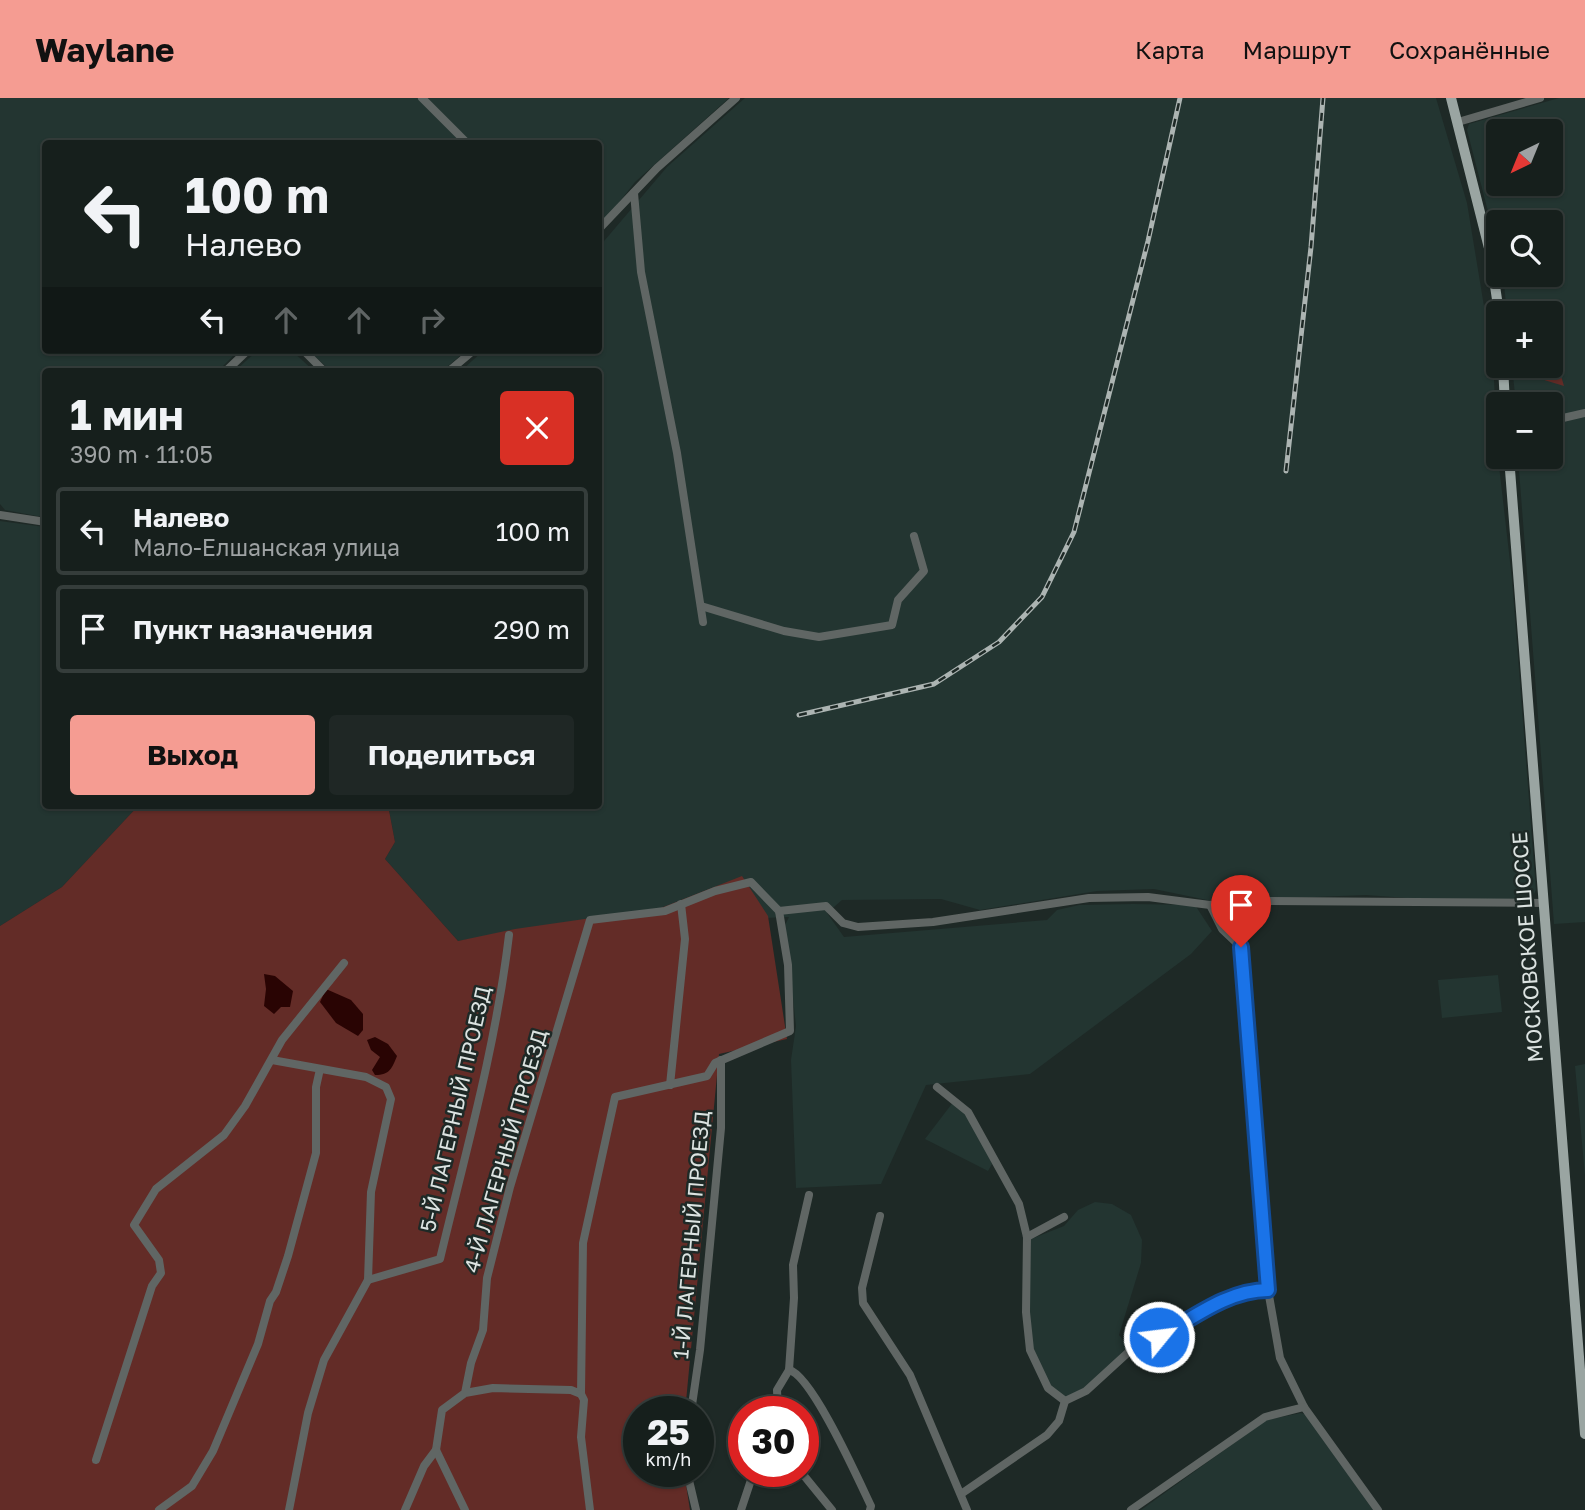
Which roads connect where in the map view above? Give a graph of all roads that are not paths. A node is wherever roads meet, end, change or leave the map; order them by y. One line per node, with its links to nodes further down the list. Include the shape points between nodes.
1 (422, 98): 6 (street)
2 (736, 98): 7 (street)
3 (1451, 98): 5 (main road)
4 (1540, 98): 5 (street)
5 (1458, 122): 9 (main road)
6 (464, 140)
7 (634, 193): 8 (street); 22 (street, via 641,272 676,446)
8 (602, 226)
9 (1497, 301)
10 (244, 354): 13 (street)
11 (307, 354): 14 (street)
12 (469, 354): 15 (street)
13 (229, 368)
14 (321, 368)
15 (453, 368)
16 (1585, 412): 17 (street)
17 (1563, 418)
18 (1510, 469): 24 (main road, МОСКОВСКОЕ ШОССЕ)
19 (0, 515): 20 (street)
20 (42, 521)
21 (914, 536): 22 (street, via 924,571 898,600 892,625 819,637)
22 (701, 606): 23 (street)
23 (703, 622)
24 (1544, 903): 26 (street, via 1285,901); 48 (main road, МОСКОВСКОЕ ШОССЕ)
25 (681, 904): 27 (street, via 751,883); 33 (street, via 685,939); 42 (street, 4-Й ЛАГЕРНЫЙ ПРОЕЗД, via 665,911 590,920 510,1187 487,1278 483,1330)
26 (1210, 905): 27 (street, via 1148,897 1089,898 933,922 858,928 843,923 826,906); 40 (street, via 1222,929 1241,947)
27 (779, 911): 31 (street, via 788,965 790,1031)
28 (509, 935): 39 (street, 5-Й ЛАГЕРНЫЙ ПРОЕЗД, via 502,996 475,1124 440,1259)
29 (344, 963): 30 (street, via 282,1040)
30 (272, 1060): 32 (street); 50 (street, via 224,1135 156,1189 134,1225 159,1259 161,1273 152,1286)
31 (720, 1060): 33 (street, via 706,1076); 43 (street, 1-Й ЛАГЕРНЫЙ ПРОЕЗД, via 721,1128)
32 (320, 1069): 39 (street, via 366,1077 386,1087 391,1099 370,1192); 55 (street, via 316,1153 258,1344 213,1451 192,1486)
33 (670, 1085): 45 (street, via 615,1097 611,1110 583,1243)
34 (937, 1087): 38 (street, via 968,1112 1019,1204)
35 (808, 1195): 41 (street, via 793,1265)
36 (880, 1216): 54 (street, via 862,1288 863,1303 910,1375)
37 (1065, 1217): 38 (street)
38 (1027, 1237): 46 (street, via 1030,1350 1048,1388)
39 (368, 1280): 56 (street, via 324,1360)
40 (1268, 1290): 46 (street, via 1231,1297 1133,1348 1086,1391); 47 (street, via 1280,1357)
41 (789, 1370): 44 (street); 63 (street, via 807,1383 872,1506)
42 (465, 1393): 45 (street, via 493,1388 571,1390); 49 (street, via 442,1410)
43 (693, 1396)
44 (777, 1396)
45 (583, 1397): 59 (street, via 581,1437)
46 (1066, 1401): 54 (street, via 1059,1421 1047,1435)
47 (1304, 1406): 65 (street, via 1265,1417); 66 (street)
48 (1585, 1434)
49 (436, 1450): 57 (street); 58 (street)
50 (96, 1460)
51 (691, 1487): 60 (street)
52 (749, 1487): 61 (street)
53 (813, 1487): 62 (street)
54 (961, 1494): 64 (street)
55 (159, 1510)
56 (289, 1510)
57 (405, 1510)
58 (466, 1510)
59 (590, 1510)
60 (696, 1510)
61 (741, 1510)
62 (832, 1510)
63 (870, 1510)
64 (967, 1510)
65 (1131, 1510)
66 (1378, 1510)

